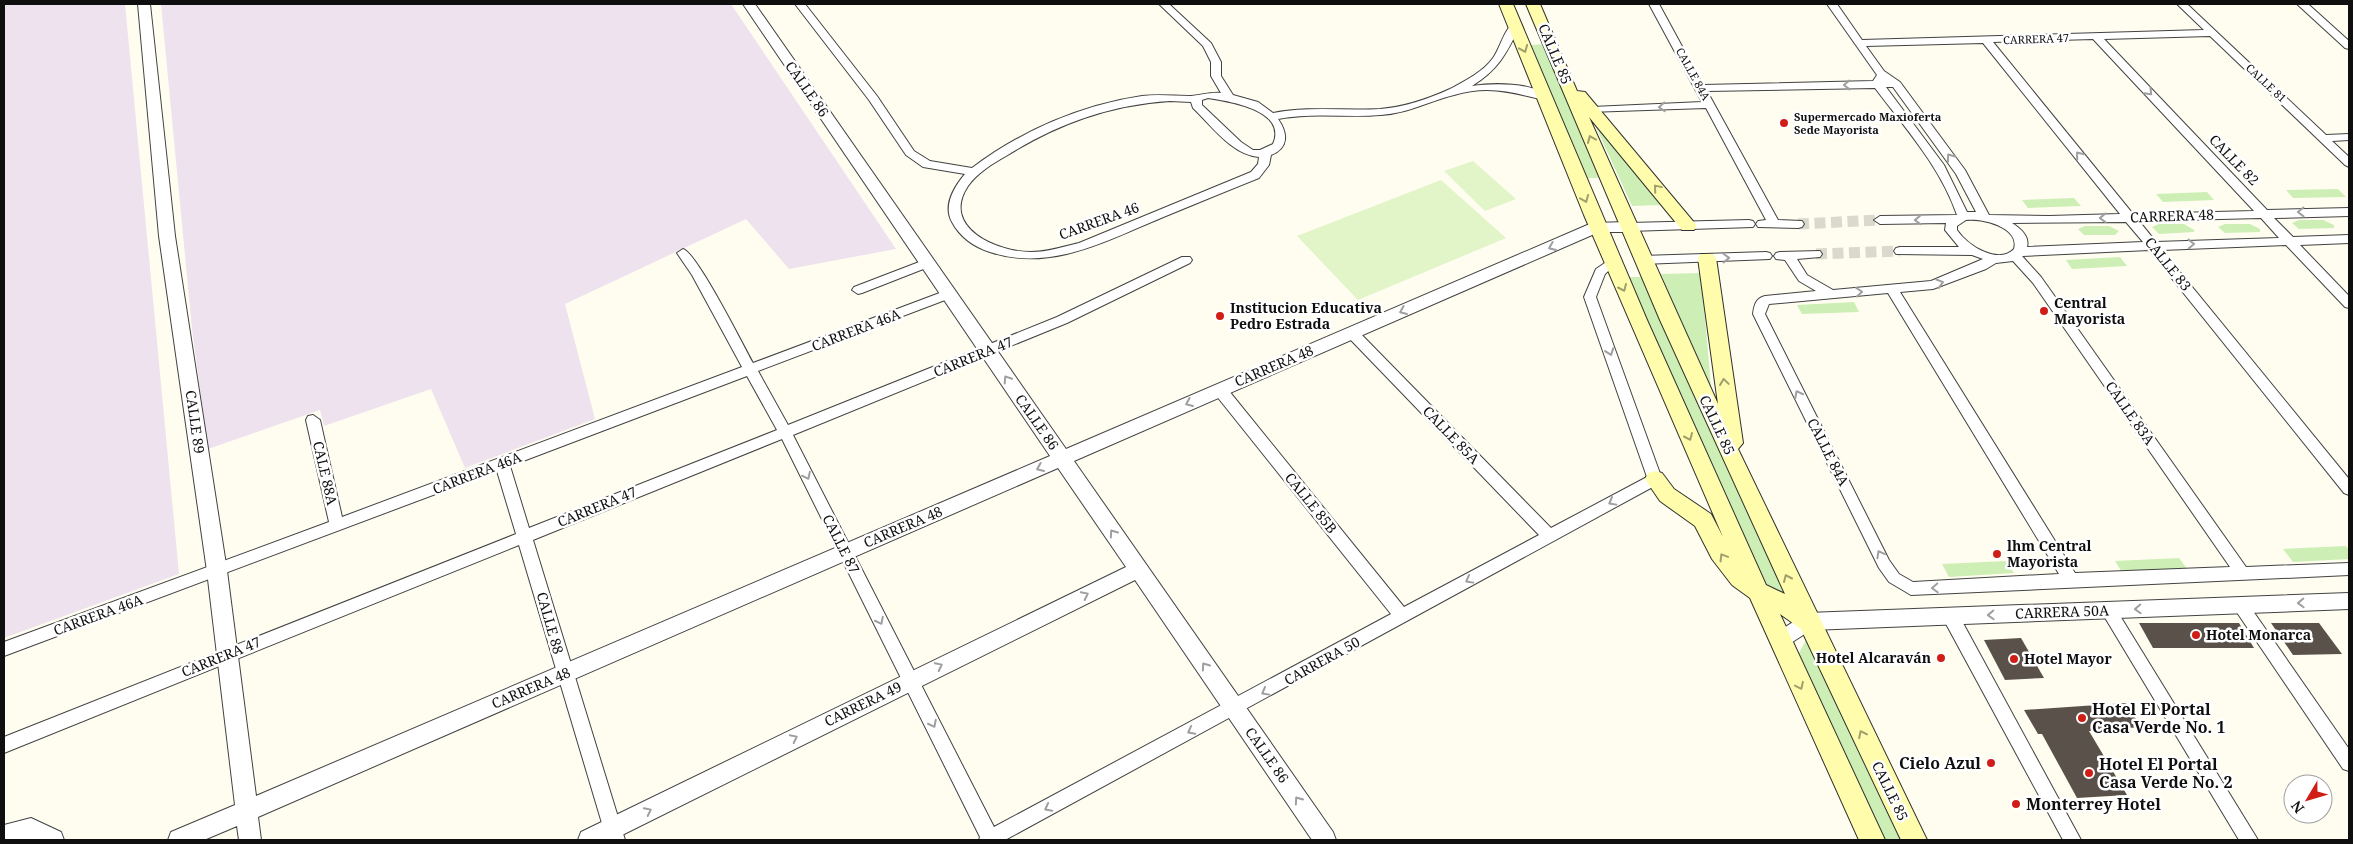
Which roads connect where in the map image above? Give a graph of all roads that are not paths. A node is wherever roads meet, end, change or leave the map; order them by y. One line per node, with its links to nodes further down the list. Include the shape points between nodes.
1 (144, 4): 82 (street, CALLE 89, via 167,236)
2 (749, 4): 59 (street, CALLE 86)
3 (800, 4): 33 (street, via 873,98 910,153 927,164)
4 (1164, 4): 16 (street, via 1207,45 1216,62)
5 (1654, 4): 20 (street, CALLE 84A)
6 (1832, 4): 14 (street)
7 (2182, 4): 11 (street, CALLE 81)
8 (2302, 4): 15 (street)
9 (1535, 7): 10 (main road); 17 (main road, CALLE 85)
10 (1510, 14): 21 (street, via 1492,65); 22 (main road, CALLE 85, one-way to 22)
11 (2213, 33): 12 (street, CARRERA 47); 30 (street, CALLE 81)
12 (2096, 37): 13 (street, CARRERA 47); 35 (street, CALLE 82, one-way to 35)
13 (1986, 40): 14 (street, CARRERA 47); 38 (street, CALLE 83, one-way to 13)
14 (1859, 43): 18 (street)
15 (2349, 46)
16 (1216, 76): 23 (street); 24 (street)
17 (1564, 77): 26 (main road); 44 (main road, CALLE 85, one-way to 17)
18 (1879, 79): 19 (street); 20 (street, one-way to 20); 36 (street, via 1958,199)
19 (1896, 84): 37 (street, one-way to 19)
20 (1700, 88): 25 (street, CALLE 84A)
21 (1448, 93): 22 (street, via 1499,85 1520,88); 27 (street, via 1396,110 1295,112)
22 (1544, 97): 43 (main road, CALLE 85, one-way to 43)
23 (1198, 98): 24 (street); 31 (street, via 1197,106 1241,147 1249,152); 33 (street, CARRERA 46, via 1171,96 1099,107 1024,138)
24 (1229, 98): 27 (street, via 1254,104)
25 (1710, 105): 26 (street, one-way to 26); 40 (street, CALLE 84A)
26 (1592, 110): 42 (main road, one-way to 26)
27 (1272, 117): 28 (street)
28 (1281, 133): 31 (street, via 1281,142)
29 (2349, 137): 30 (street)
30 (2325, 138): 32 (street, CALLE 81)
31 (1266, 154): 33 (street, CARRERA 46, via 1255,175 1084,246 1031,256 990,248 967,234 959,224 957,194)
32 (2349, 163)
33 (973, 172)
34 (2349, 212): 35 (street, CARRERA 48, one-way to 35)
35 (2264, 213): 38 (street, CARRERA 48); 46 (street, CALLE 82)
36 (1959, 217): 37 (street, CARRERA 48); 39 (street, CARRERA 48, one-way to 39); 48 (street, via 1951,230)
37 (1990, 218): 38 (street, CARRERA 48, one-way to 37); 51 (street, via 2006,224 2020,238 2022,245)
38 (2129, 218): 47 (street, CALLE 83)
39 (1880, 220)
40 (1774, 224): 41 (street); 42 (street)
41 (1798, 224)
42 (1688, 226): 44 (street)
43 (1596, 227): 44 (street, CARRERA 48); 57 (main road); 58 (main road, CALLE 85); 65 (street, CARRERA 48, one-way to 65)
44 (1629, 227): 57 (main road, CALLE 85)
45 (2349, 239): 46 (street, CARRERA 48)
46 (2291, 241): 47 (street, CARRERA 48, one-way to 46); 64 (street, CALLE 82)
47 (2152, 245): 51 (street, CARRERA 48); 75 (street, CALLE 83)
48 (1970, 250): 49 (street); 55 (street)
49 (1900, 251)
50 (683, 253): 67 (street, CALLE 87)
51 (2017, 253): 55 (street, CARRERA 48); 83 (street, CALLE 83A)
52 (1816, 254): 63 (street, via 1784,256 1802,278)
53 (1766, 256): 54 (street, one-way to 53)
54 (1707, 258): 57 (street); 73 (main road, one-way to 54)
55 (1994, 258): 61 (street, one-way to 55, via 1920,288 1947,281)
56 (1186, 260): 66 (street, CARRERA 47, via 1062,320)
57 (1642, 260): 73 (main road, CALLE 85)
58 (1612, 262): 74 (street, one-way to 74, via 1600,272 1590,297); 85 (main road, CALLE 85, one-way to 85)
59 (928, 263): 60 (street); 62 (street, CALLE 86)
60 (858, 290)
61 (1892, 290): 63 (street, one-way to 61); 84 (street)
62 (949, 294): 66 (street, CALLE 86); 67 (street, CARRERA 46A)
63 (1833, 294): 84 (street, CALLE 84A, one-way to 63, via 1911,589 1894,578 1884,564 1759,314 1760,305 1766,300)
64 (2349, 304)
65 (1352, 333): 68 (street, CARRERA 48); 78 (street, CALLE 85A)
66 (988, 351): 70 (street, CARRERA 47); 71 (street, CALLE 86, one-way to 66)
67 (751, 369): 70 (street, CALLE 87); 72 (street, CARRERA 46A)
68 (1220, 390): 71 (street, CARRERA 48, one-way to 71); 89 (street, CALLE 85B)
69 (313, 420): 76 (street, CALE 88A)
70 (785, 432): 77 (street, CARRERA 47); 79 (street, CALLE 87, one-way to 79)
71 (1062, 458): 79 (street, CARRERA 48, one-way to 79); 80 (street, CALLE 86, one-way to 71)
72 (502, 463): 76 (street, CARRERA 46A); 77 (street, CALLE 88)
73 (1736, 465): 91 (main road, CALLE 85, one-way to 73)
74 (1654, 479): 78 (street, CARRERA 50, one-way to 78); 85 (main road, one-way to 74, via 1729,567 1703,520 1667,495)
75 (2349, 489)
76 (337, 526): 82 (street, CARRERA 46A)
77 (525, 536): 94 (street, CARRERA 47); 95 (street, CALLE 88)
78 (1549, 536): 89 (street, CARRERA 50, one-way to 89)
79 (845, 552): 95 (street, CARRERA 48); 96 (street, CALLE 87, one-way to 96)
80 (1138, 569): 96 (street, CARRERA 49, one-way to 80); 97 (street, CALLE 86, one-way to 80)
81 (2349, 569): 83 (street)
82 (217, 571): 93 (street, CARRERA 46A); 94 (street, CALLE 89)
83 (2242, 573): 84 (street)
84 (2070, 580)
85 (1757, 591): 91 (main road, via 1784,604); 92 (main road, CALLE 85)
86 (2349, 601): 87 (street, CARRERA 50A, one-way to 87)
87 (2241, 606): 88 (street, CARRERA 50A, one-way to 88); 99 (street)
88 (2109, 610): 90 (street, CARRERA 50A, one-way to 90); 111 (street)
89 (1402, 616): 97 (street, CARRERA 50, one-way to 97)
90 (1952, 617): 91 (street, CARRERA 50A); 110 (street)
91 (1807, 622): 92 (street); 109 (main road, CALLE 85, one-way to 91)
92 (1780, 641): 108 (main road, CALLE 85, one-way to 108)
93 (4, 649)
94 (227, 654): 98 (street, CARRERA 47); 100 (street, CALLE 89)
95 (565, 673): 100 (street, CARRERA 48, via 274,798); 101 (street, CALLE 88)
96 (911, 680): 101 (street, CARRERA 49, one-way to 96); 106 (street, CALLE 87, one-way to 106)
97 (1234, 708): 106 (street, CARRERA 50, one-way to 106); 107 (street, CALLE 86, one-way to 97)
98 (4, 744)
99 (2349, 763)
100 (248, 828): 104 (street)
101 (614, 834): 105 (street, CARRERA 49)
102 (4, 836): 103 (street, via 31,829)
103 (53, 840)
104 (180, 840)
105 (589, 840)
106 (990, 840)
107 (1326, 840)
108 (1872, 840)
109 (1914, 840)
110 (2072, 840)
111 (2249, 840)

